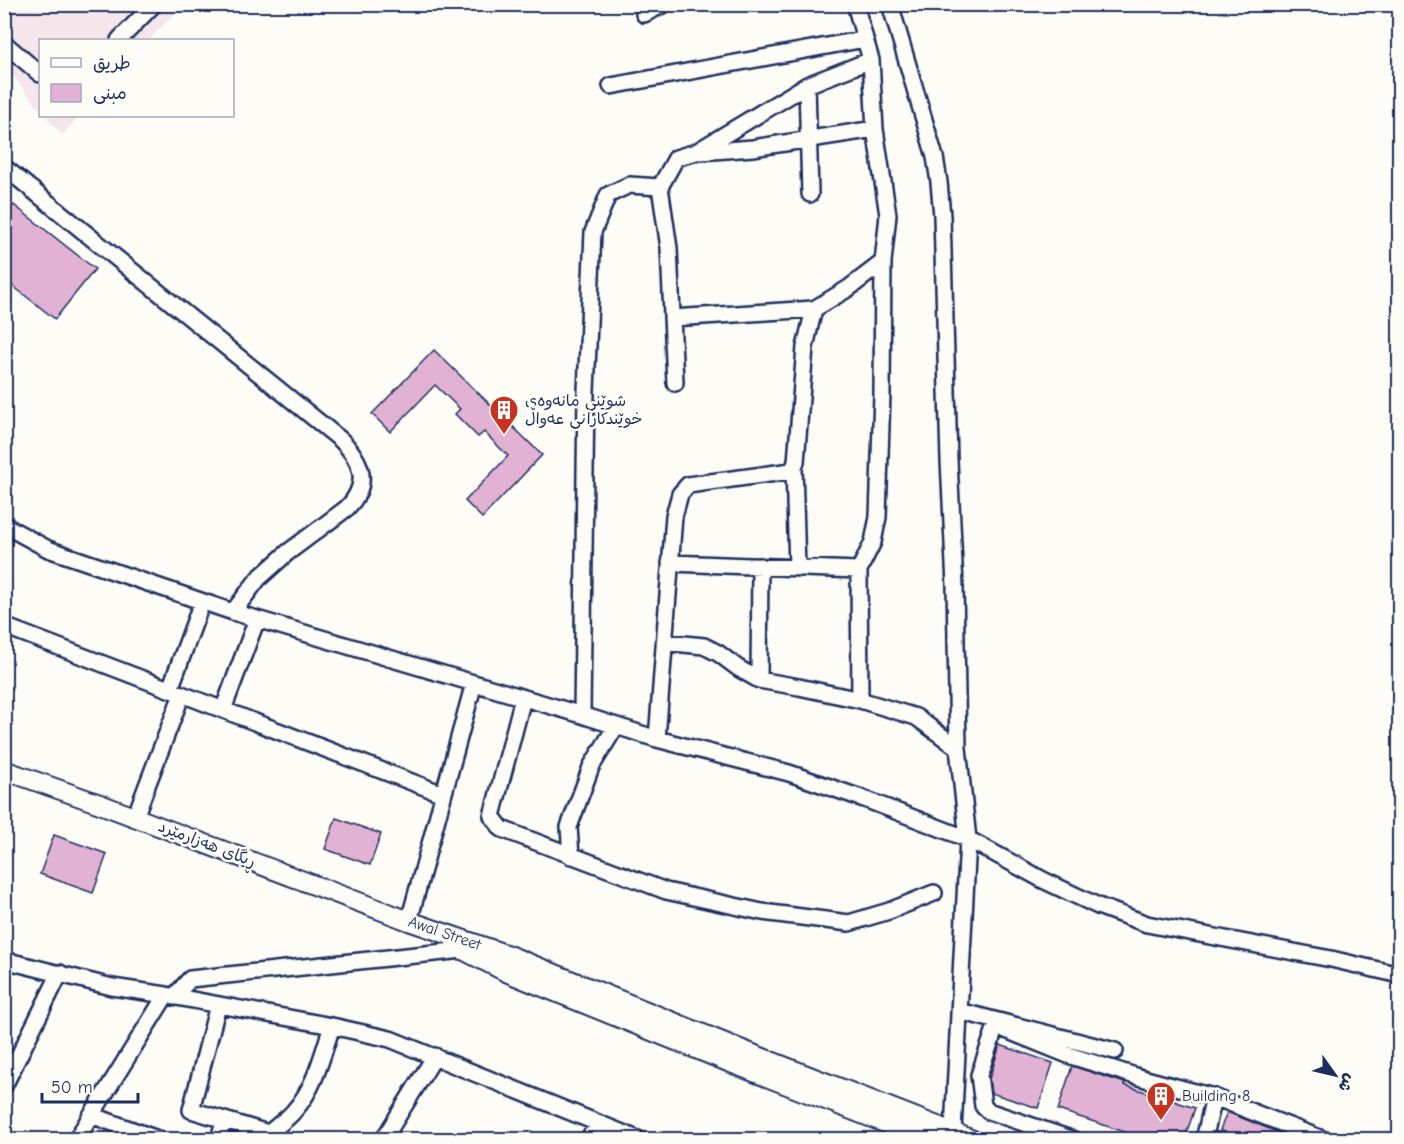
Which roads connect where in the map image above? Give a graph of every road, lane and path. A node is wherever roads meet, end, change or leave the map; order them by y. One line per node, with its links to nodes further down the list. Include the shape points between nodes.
1 (154, 4): 6 (street)
2 (664, 4): 5 (street)
3 (855, 4): 7 (street)
4 (890, 4): 43 (street, via 935,157 940,191 956,586)
5 (644, 14)
6 (120, 39)
7 (865, 39): 9 (street); 12 (street)
8 (4, 43): 10 (street)
9 (871, 60): 11 (street); 13 (street)
10 (39, 73)
11 (807, 85): 14 (street); 15 (street)
12 (610, 86)
13 (875, 129): 14 (street); 19 (street, via 888,215)
14 (808, 139): 15 (street); 18 (street)
15 (696, 152): 17 (street, via 676,158)
16 (4, 167): 30 (street, via 341,440 355,456 361,474 354,501 258,579)
17 (660, 188): 21 (street, via 669,248); 40 (street, via 629,185 608,195 593,232 586,391)
18 (810, 194)
19 (883, 262): 20 (street); 28 (street, via 878,517 873,542)
20 (814, 309): 21 (street); 23 (street, via 805,347)
21 (672, 318): 22 (street)
22 (675, 383)
23 (794, 467): 25 (street, via 791,471 688,485 680,494 674,516); 27 (street)
24 (7, 529): 29 (street, via 48,549)
25 (670, 564): 26 (street); 33 (street)
26 (760, 566): 27 (street); 34 (street)
27 (797, 568): 28 (street)
28 (859, 570): 38 (street)
29 (202, 602): 30 (street); 36 (street)
30 (233, 612): 31 (street)
31 (257, 619): 35 (street); 39 (street)
32 (4, 627): 36 (street)
33 (664, 642): 34 (street, via 704,646); 42 (street)
34 (759, 680): 38 (street)
35 (474, 683): 37 (street); 45 (street)
36 (176, 692): 39 (street); 46 (street)
37 (523, 698): 40 (street); 48 (street, via 492,816 502,830)
38 (860, 700): 43 (street, via 916,717)
39 (223, 710): 45 (street)
40 (582, 715): 41 (street)
41 (616, 726): 42 (street); 48 (street, via 591,767 569,827)
42 (657, 739): 47 (street, via 789,773)
43 (958, 748): 47 (street)
44 (4, 770): 46 (main road, ڕیگای هەزارمێرد)
45 (443, 794): 50 (street)
46 (135, 817): 50 (main road, ڕیگای هەزارمێرد)
47 (968, 839): 54 (street, via 1043,880 1147,924); 57 (street)
48 (571, 855): 49 (street, via 666,891 762,912 849,923)
49 (934, 893)
50 (409, 921): 51 (main road, Awal Street); 67 (main road, Awal Street, via 511,956)
51 (463, 950): 55 (street, via 190,979); 74 (main road, Awal Street, via 506,972)
52 (6, 963): 53 (street)
53 (60, 973): 55 (street, via 112,987); 61 (street)
54 (1400, 975)
55 (170, 996): 56 (street); 63 (street)
56 (218, 1005): 58 (street); 64 (street, via 191,1110)
57 (959, 1011): 59 (street); 67 (street)
58 (332, 1026): 60 (street, via 390,1039); 66 (street, via 306,1095 293,1113)
59 (1115, 1051)
60 (435, 1056): 65 (street); 71 (street)
61 (4, 1086)
62 (1214, 1098): 76 (street, via 1068,1056 996,1026 979,1075 983,1106); 77 (street); 78 (street)
63 (91, 1115): 68 (street); 69 (street)
64 (224, 1120): 66 (street); 70 (street)
65 (600, 1124): 72 (street); 73 (street)
66 (266, 1136)
67 (952, 1136): 75 (main road, Awal Street)
68 (76, 1140)
69 (160, 1140)
70 (219, 1140)
71 (383, 1140)
72 (587, 1140)
73 (640, 1140)
74 (929, 1140)
75 (973, 1140)
76 (1074, 1140)
77 (1204, 1140)
78 (1325, 1140)

